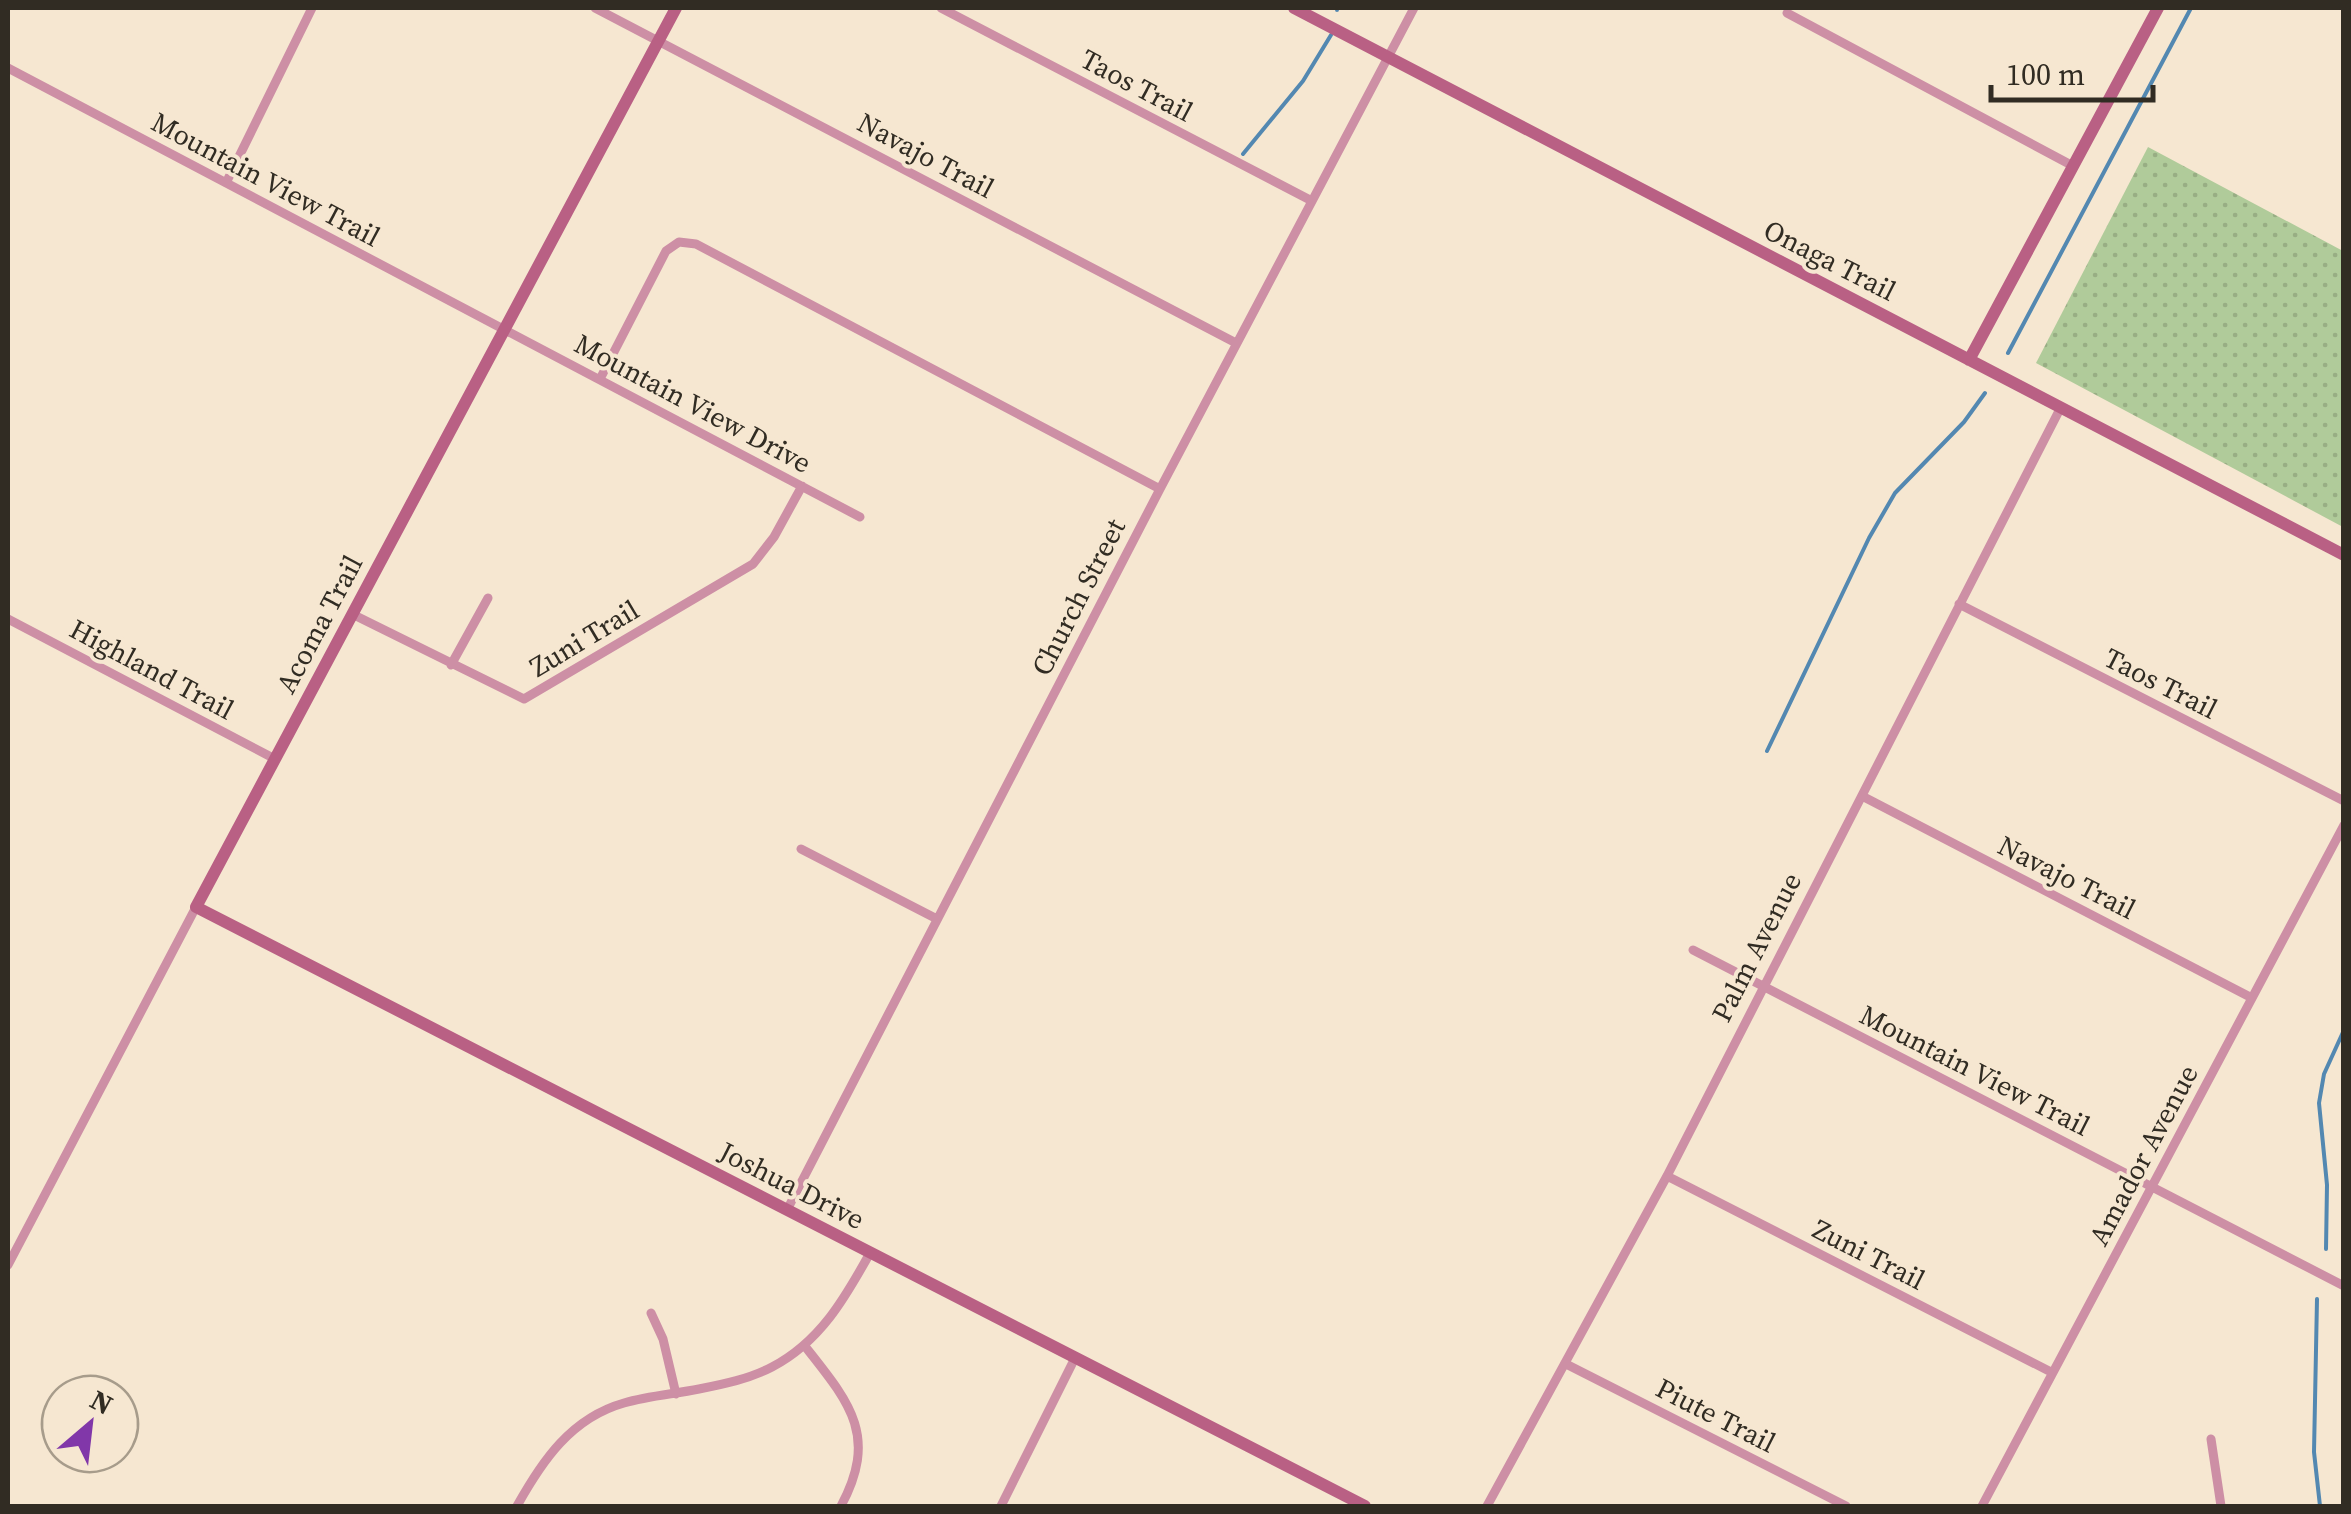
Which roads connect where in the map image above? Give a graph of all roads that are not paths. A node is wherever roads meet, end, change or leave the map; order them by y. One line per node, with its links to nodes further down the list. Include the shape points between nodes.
1 (312, 8): 13 (street)
2 (595, 8): 9 (street, Navajo Trail)
3 (676, 8): 9 (street, Acoma Trail)
4 (941, 8): 14 (street, Taos Trail)
5 (1294, 8): 10 (street, Onaga Trail)
6 (1414, 8): 10 (street, Church Street)
7 (2158, 8): 12 (street)
8 (1787, 13): 12 (street)
9 (658, 41): 15 (street, Acoma Trail); 16 (street, Navajo Trail)
10 (1388, 57): 14 (street, Church Street); 17 (street, Onaga Trail)
11 (8, 68): 13 (street, Mountain View Trail)
12 (2073, 166): 17 (street)
13 (226, 183): 15 (street, Mountain View Trail)
14 (1312, 201): 16 (street, Church Street)
15 (504, 329): 18 (street, Mountain View Drive); 26 (street, Acoma Trail)
16 (1236, 343): 21 (street, Church Street)
17 (1969, 360): 19 (street, Onaga Trail)
18 (600, 379): 20 (street, Mountain View Drive); 21 (street, via 666,251 679,242 696,244)
19 (2061, 407): 23 (street, Onaga Trail); 25 (street, Palm Avenue)
20 (802, 486): 22 (street, Mountain View Drive); 28 (street, Zuni Trail, via 753,564 524,700)
21 (1160, 489): 35 (street, Church Street)
22 (860, 517)
23 (2344, 554)
24 (488, 598): 28 (street)
25 (1958, 604): 30 (street, Palm Avenue); 31 (street, Taos Trail)
26 (352, 614): 28 (street, Zuni Trail); 29 (street, Acoma Trail)
27 (8, 619): 29 (street, Highland Trail)
28 (451, 665)
29 (275, 758): 34 (street, Acoma Trail)
30 (1862, 796): 37 (street, Palm Avenue); 38 (street, Navajo Trail)
31 (2344, 801)
32 (2344, 825): 38 (street, Amador Avenue)
33 (801, 850): 35 (street)
34 (196, 907): 41 (street, Joshua Drive); 43 (street, Acoma Trail)
35 (937, 919): 41 (street, Church Street)
36 (1693, 950): 37 (street, Mountain View Trail)
37 (1763, 986): 39 (street, Palm Avenue); 40 (street, Mountain View Trail)
38 (2252, 998): 40 (street, Amador Avenue)
39 (1667, 1176): 48 (street, Palm Avenue); 49 (street, Zuni Trail)
40 (2153, 1187): 44 (street, Mountain View Trail); 49 (street, Amador Avenue)
41 (787, 1210): 42 (street, Joshua Drive)
42 (870, 1252): 46 (street, via 832,1317); 47 (street, Joshua Drive)
43 (8, 1266)
44 (2344, 1286)
45 (651, 1313): 50 (street)
46 (804, 1345): 50 (street, via 744,1380); 53 (street, via 857,1422 860,1450)
47 (1076, 1358): 54 (street); 55 (street, Joshua Drive)
48 (1566, 1364): 56 (street, Palm Avenue); 57 (street, Piute Trail)
49 (2051, 1372): 58 (street, Amador Avenue)
50 (676, 1394): 52 (street, via 589,1418 561,1439)
51 (2211, 1439): 59 (street)
52 (518, 1506)
53 (841, 1506)
54 (1001, 1506)
55 (1365, 1506)
56 (1487, 1506)
57 (1846, 1506)
58 (1982, 1506)
59 (2222, 1506)

